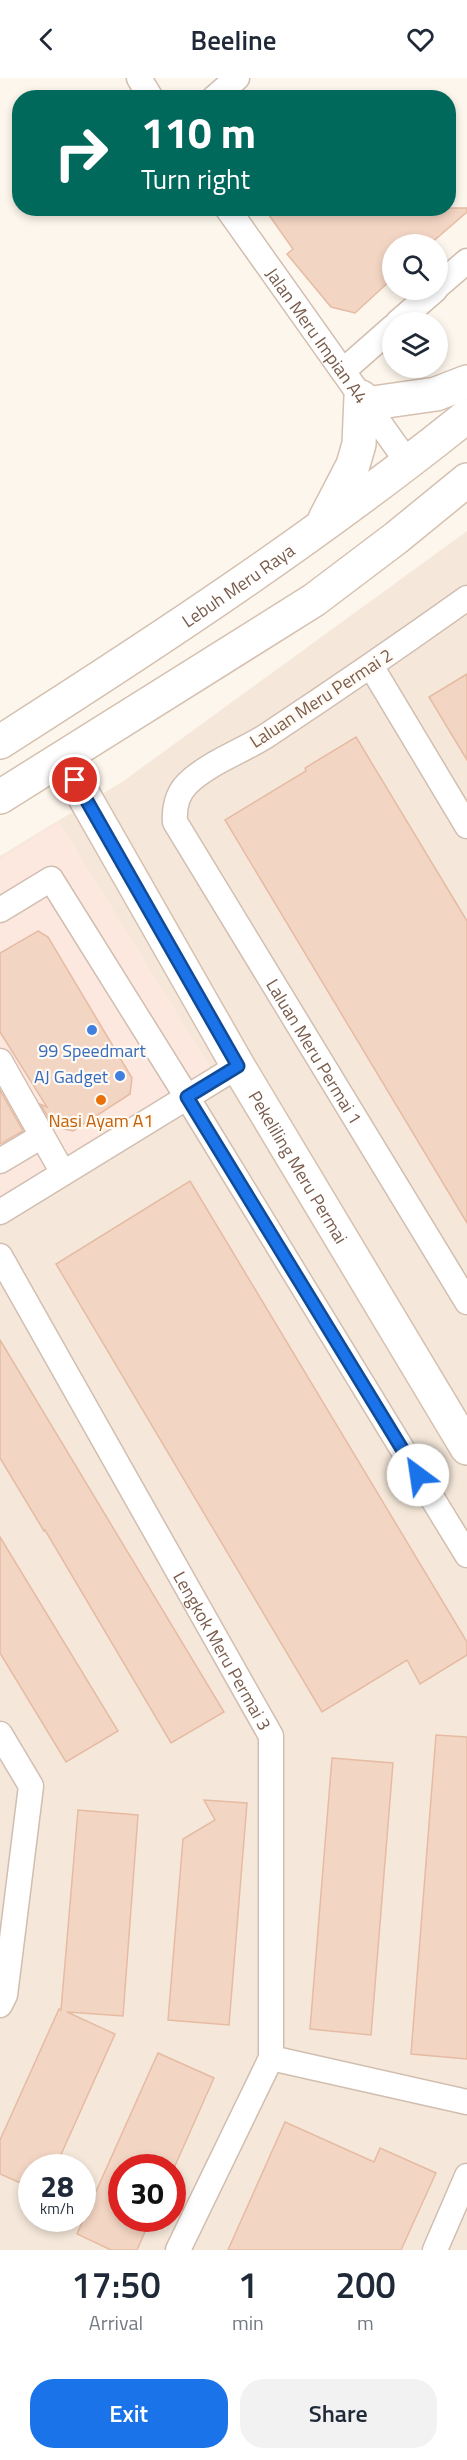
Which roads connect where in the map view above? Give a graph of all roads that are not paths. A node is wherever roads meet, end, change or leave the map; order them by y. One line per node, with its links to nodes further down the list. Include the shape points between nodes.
1 (237, 78): 2 (street)
2 (223, 90)
3 (233, 216): 10 (street, Jalan Meru Impian A4)
4 (467, 261): 5 (street)
5 (448, 277)
6 (423, 300): 7 (street)
7 (410, 312)
8 (382, 346): 10 (street)
9 (467, 382): 10 (main road, via 436,394)
10 (356, 391): 12 (street, Jalan Meru Impian A4); 14 (main road, via 359,444 353,465)
11 (467, 416): 12 (main road, Lebuh Meru Raya)
12 (408, 463): 14 (main road, Lebuh Meru Raya)
13 (467, 480): 18 (main road, via 314,600)
14 (321, 526): 17 (main road, Lebuh Meru Raya, via 150,647)
15 (467, 598): 16 (street, Laluan Meru Permai 2)
16 (371, 666): 20 (street, Laluan Meru Permai 2, via 263,738 196,776); 21 (street)
17 (0, 742)
18 (63, 759): 19 (main road); 24 (main road, Pekeliling Meru Permai)
19 (0, 797)
20 (178, 799): 31 (street, Laluan Meru Permai 1, via 175,822)
21 (467, 826)
22 (0, 910): 25 (street, via 51,879)
23 (0, 1061): 26 (street)
24 (238, 1066): 25 (street); 32 (main road, Pekeliling Meru Permai)
25 (187, 1097): 28 (street); 34 (street)
26 (42, 1136): 27 (street); 28 (street)
27 (0, 1161)
28 (63, 1173): 29 (street)
29 (0, 1212)
30 (0, 1256): 37 (street, Lengkok Meru Permai 3, via 271,1736)
31 (467, 1302)
32 (458, 1412): 33 (main road, Pekeliling Meru Permai)
33 (467, 1448)
34 (467, 1555)
35 (0, 1734): 36 (street, via 31,1786 5,1995)
36 (0, 2005)
37 (271, 2058): 38 (street); 40 (street, Lengkok Meru Permai 3)
38 (467, 2102)
39 (467, 2176): 41 (street)
40 (178, 2250)
41 (435, 2250)

